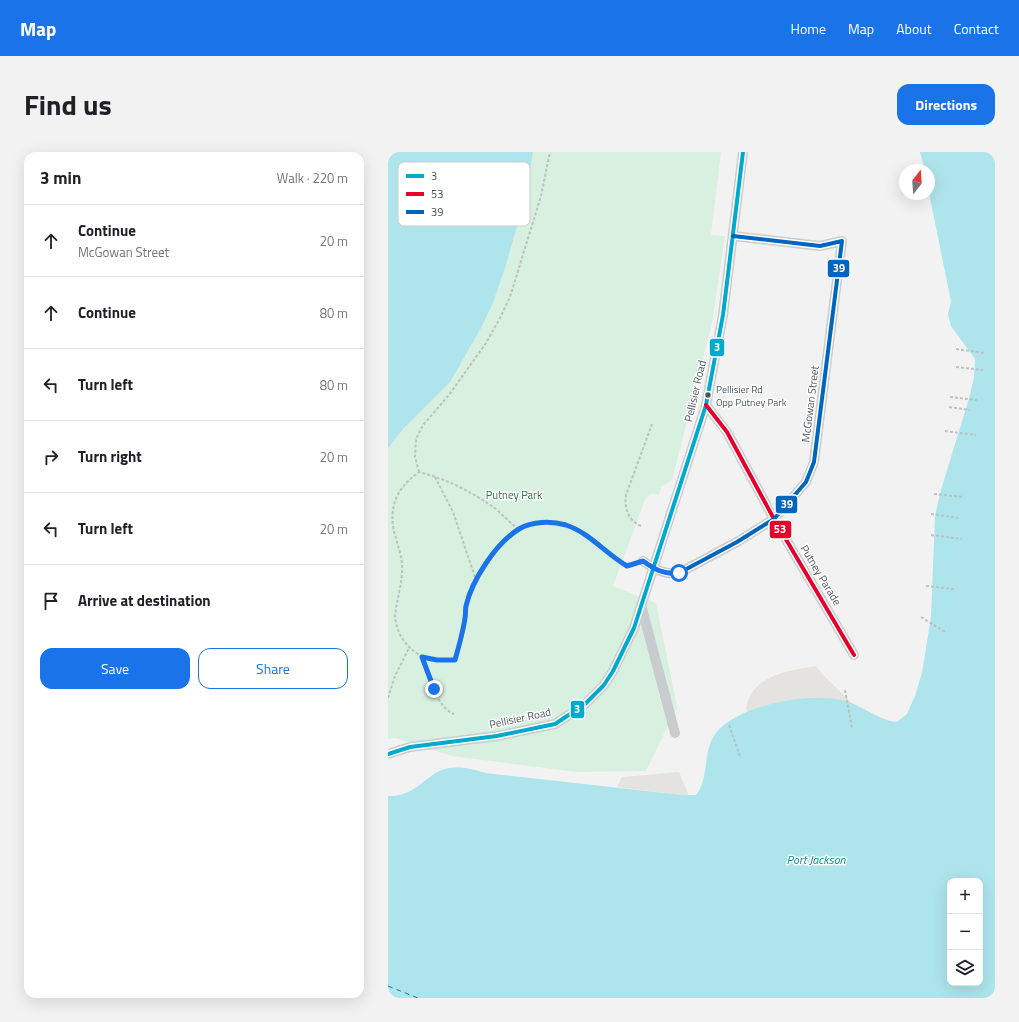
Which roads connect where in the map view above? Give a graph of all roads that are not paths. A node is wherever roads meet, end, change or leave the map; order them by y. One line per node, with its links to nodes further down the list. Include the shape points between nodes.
1 (743, 152): 2 (street, Pellisier Road)
2 (733, 236): 3 (street, Pellisier Road, via 723,315); 4 (street, McGowan Street, via 820,246 842,241 814,462 806,482)
3 (706, 405): 4 (street, Putney Parade, via 727,432); 6 (street, Pellisier Road)
4 (774, 519): 6 (street, McGowan Street, via 679,573 670,574); 8 (street, Putney Parade)
5 (643, 561): 6 (street, McGowan Street)
6 (652, 568): 7 (street, Pellisier Road)
7 (641, 605): 9 (street); 10 (street, Pellisier Road, via 634,628 604,684 584,705 555,724 497,736 410,747)
8 (854, 655)
9 (675, 733)
10 (388, 754)

